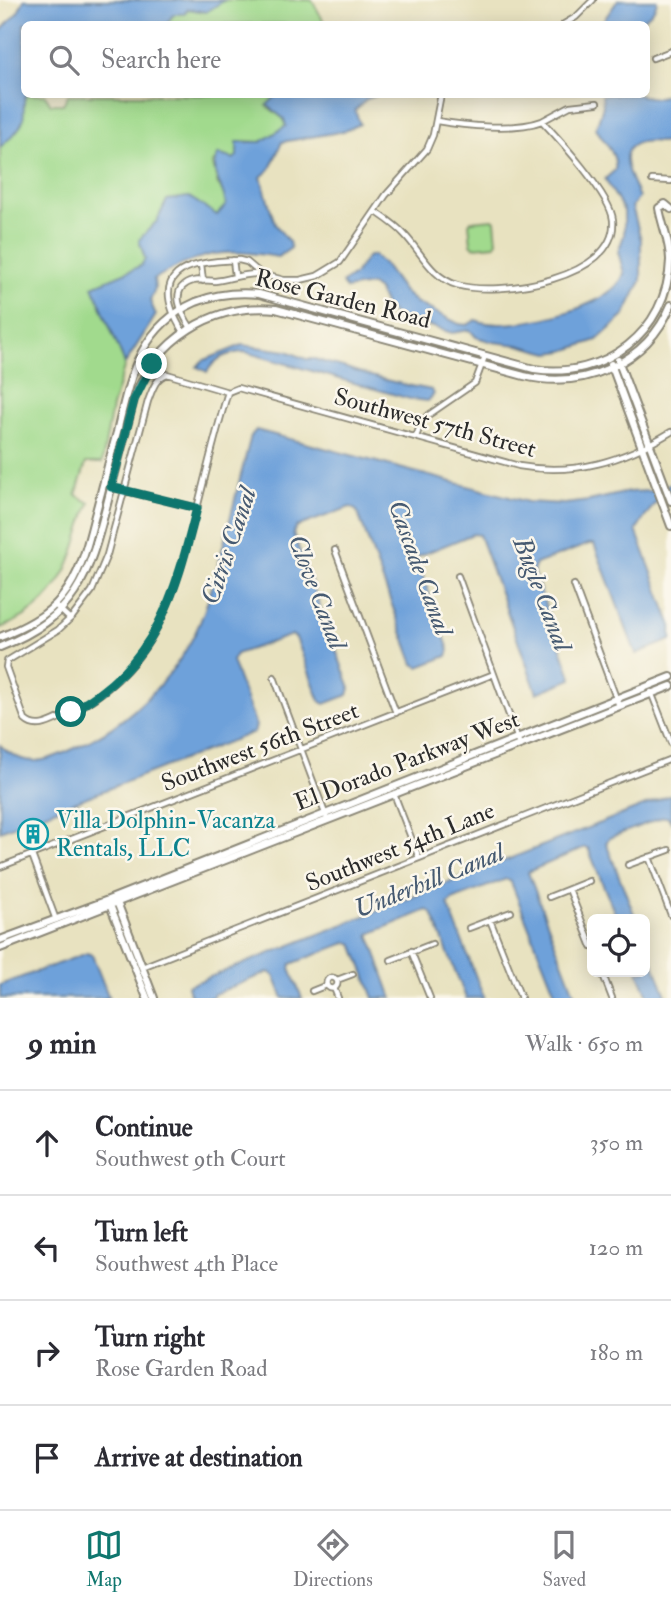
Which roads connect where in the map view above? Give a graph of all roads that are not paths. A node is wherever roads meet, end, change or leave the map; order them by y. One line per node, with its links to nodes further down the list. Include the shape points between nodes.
1 (593, 0): 2 (street)
2 (569, 21)
3 (671, 51): 4 (street)
4 (653, 58)
5 (440, 98): 7 (street)
6 (597, 103): 8 (street, via 570,106)
7 (436, 121): 8 (street, via 524,127); 12 (street, via 427,149)
8 (542, 121): 12 (street, via 610,208 613,219 604,250 579,269 562,278 517,286 457,285 430,268 406,235)
9 (652, 180): 10 (street)
10 (671, 181)
11 (671, 209): 13 (street, Rose Garden Road, via 665,204 659,208)
12 (375, 211): 16 (street, via 345,257 325,272 292,280)
13 (668, 229): 26 (street, Rose Garden Road, via 670,262 662,301 643,332)
14 (233, 260): 15 (street); 16 (street, via 247,262); 17 (street)
15 (201, 264): 18 (street, via 181,270); 19 (street)
16 (261, 274): 17 (street)
17 (235, 276): 19 (street)
18 (171, 281): 20 (street); 23 (street, via 168,296)
19 (203, 281): 20 (street)
20 (182, 288): 22 (street)
21 (671, 305): 29 (street, Rose Garden Road, via 655,332)
22 (180, 310): 23 (street, Rose Garden Road); 24 (street); 27 (street, Rose Garden Road, via 220,295 259,294)
23 (173, 315): 25 (street); 37 (street, Rose Garden Road, via 150,338 137,360)
24 (191, 327): 25 (street, Rose Garden Road); 30 (street, Rose Garden Road, via 234,310 276,309)
25 (183, 332): 38 (street, Rose Garden Road, via 162,351 141,381)
26 (616, 355): 28 (street, Rose Garden Road); 29 (street)
27 (485, 356): 28 (street, Rose Garden Road, via 556,372); 30 (street)
28 (608, 359): 31 (street)
29 (620, 363): 31 (street, Rose Garden Road); 35 (street)
30 (483, 365): 31 (street, Rose Garden Road, via 555,380 587,377); 34 (street, via 475,383 427,416)
31 (612, 368): 36 (street)
32 (228, 392): 34 (street, Southwest 57th Street, via 238,388); 39 (street, Southwest 57th Street, via 161,376 145,410); 41 (street)
33 (671, 432): 35 (street, Southwest 57th Street)
34 (416, 437): 36 (street, Southwest 57th Street, via 547,470 601,464)
35 (650, 443): 36 (street, Southwest 57th Street); 40 (street)
36 (642, 448): 42 (street)
37 (103, 485): 38 (street); 46 (street, Rose Garden Road, via 82,560)
38 (111, 487): 39 (street); 46 (street, Rose Garden Road, via 90,565 77,591)
39 (125, 490): 41 (street); 47 (street, via 99,577)
40 (671, 501)
41 (197, 508): 47 (street, via 171,601 138,656 82,706 40,726 30,725 7,661)
42 (671, 526)
43 (335, 550): 56 (street)
44 (458, 576): 50 (street)
45 (573, 585): 55 (street)
46 (58, 607): 47 (street); 48 (street, Rose Garden Road); 49 (street, Rose Garden Road, via 35,631)
47 (70, 619)
48 (0, 637)
49 (0, 647)
50 (494, 674): 56 (street, Southwest 56th Street); 57 (street)
51 (274, 677): 59 (street)
52 (671, 677): 54 (street, El Dorado Parkway West)
53 (671, 686): 54 (street, El Dorado Parkway West)
54 (650, 690): 55 (street, El Dorado Parkway West); 58 (street)
55 (618, 702): 57 (street, El Dorado Parkway West)
56 (396, 713): 59 (street, Southwest 56th Street)
57 (519, 741): 61 (street, El Dorado Parkway West)
58 (671, 743)
59 (301, 750): 62 (street); 64 (street, Southwest 56th Street)
60 (671, 759): 66 (street, Southwest 54th Lane)
61 (393, 791): 62 (street, El Dorado Parkway West); 66 (street)
62 (326, 817): 72 (street, El Dorado Parkway West)
63 (669, 850): 65 (street)
64 (32, 855): 68 (street, Southwest 56th Street); 76 (street)
65 (649, 857): 67 (street); 74 (street)
66 (419, 858): 84 (street, Southwest 54th Lane)
67 (628, 866)
68 (0, 867)
69 (589, 881): 70 (street)
70 (569, 889): 71 (street); 78 (street)
71 (549, 897)
72 (113, 902): 76 (street, El Dorado Parkway West); 84 (street)
73 (511, 912): 75 (street)
74 (671, 915)
75 (490, 920): 77 (street); 95 (street)
76 (57, 923): 79 (street, El Dorado Parkway West); 81 (street, El Dorado Parkway West)
77 (469, 928)
78 (587, 934)
79 (0, 940)
80 (432, 944): 82 (street)
81 (0, 948)
82 (411, 951): 83 (street); 94 (street)
83 (391, 960)
84 (139, 968): 91 (street); 92 (street)
85 (353, 974): 87 (street)
86 (604, 977): 96 (street)
87 (337, 980): 88 (street, via 329,978); 89 (street)
88 (327, 985): 89 (street); 90 (street)
89 (334, 988): 93 (street)
90 (312, 990)
91 (147, 998)
92 (154, 998)
93 (338, 998)
94 (430, 998)
95 (521, 998)
96 (612, 998)

